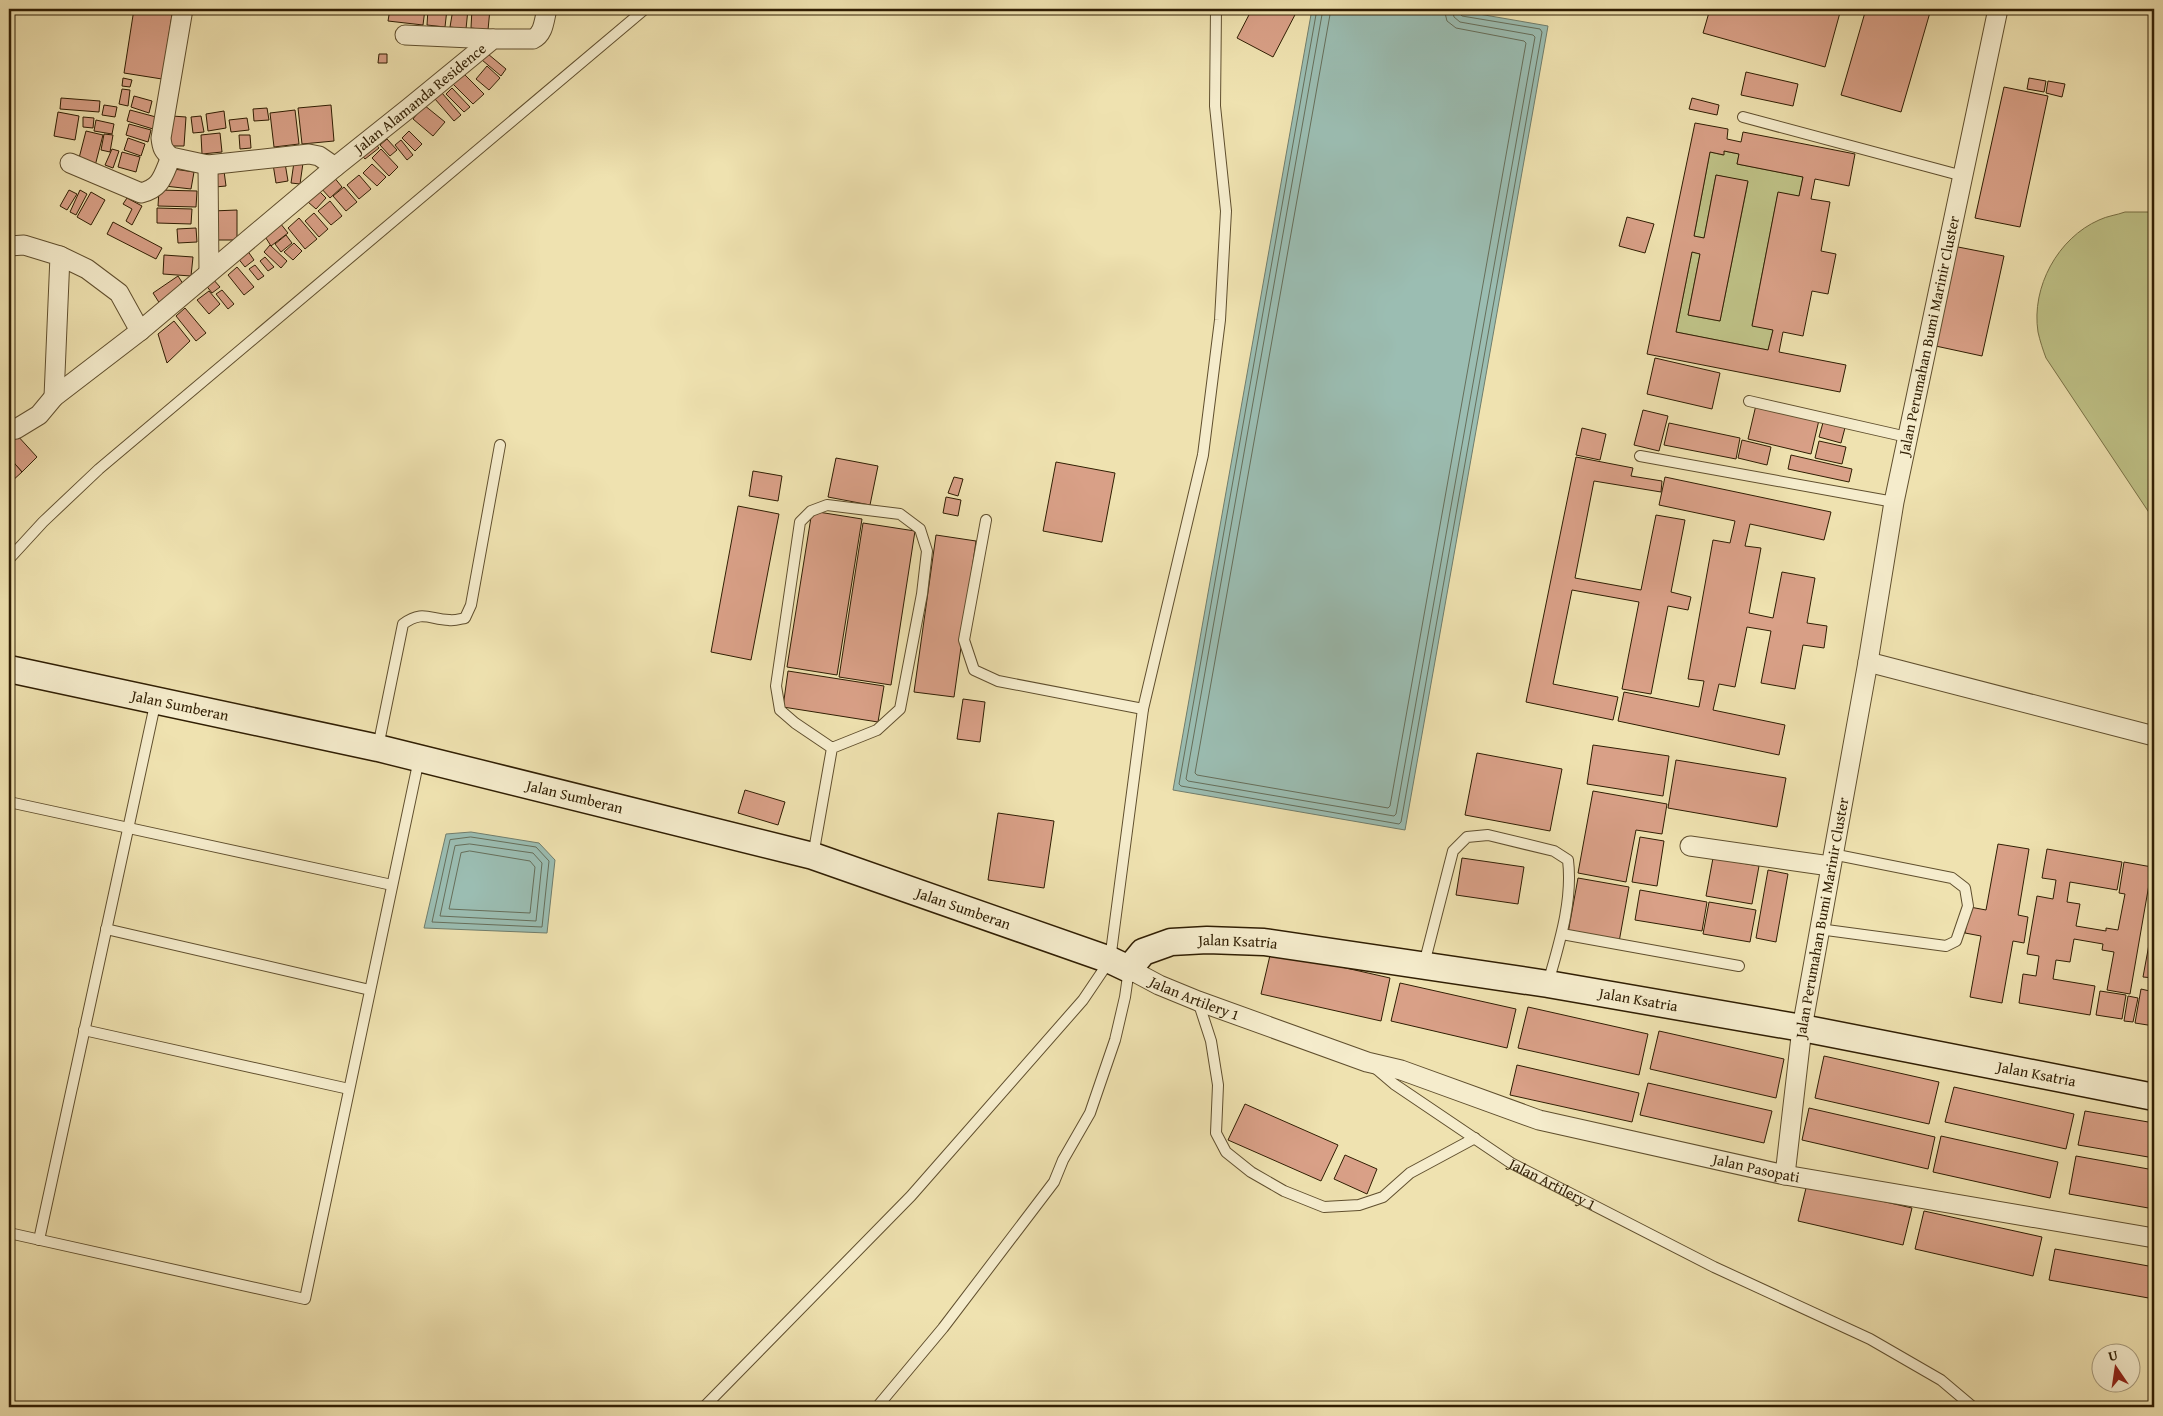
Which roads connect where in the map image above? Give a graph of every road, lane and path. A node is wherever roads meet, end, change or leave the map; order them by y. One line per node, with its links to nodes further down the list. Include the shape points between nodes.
1 (183, 9): 9 (street, via 161,138 162,148)
2 (547, 9): 7 (street, Jalan Alamanda Residence, via 538,37)
3 (645, 9): 26 (lane, via 99,469)
4 (1216, 9): 30 (lane, via 1215,106 1226,211 1220,320 1203,455)
5 (1998, 9): 13 (street, Jalan Perumahan Bumi Marinir Cluster)
6 (405, 35): 7 (street)
7 (494, 38): 12 (street, Jalan Alamanda Residence)
8 (1743, 117): 13 (lane)
9 (171, 157): 10 (street, via 158,184 141,193); 11 (street)
10 (70, 163)
11 (208, 165): 12 (street, via 309,154); 16 (street)
12 (335, 166): 16 (street, Jalan Alamanda Residence)
13 (1963, 176): 21 (street, Jalan Perumahan Bumi Marinir Cluster)
14 (9, 246): 15 (street, via 24,245)
15 (60, 256): 17 (street, via 87,269 119,293); 18 (street)
16 (209, 272): 17 (street, Jalan Alamanda Residence)
17 (140, 331): 18 (street, Jalan Alamanda Residence)
18 (54, 397): 20 (street, Jalan Alamanda Residence, via 39,415)
19 (1749, 401): 21 (lane)
20 (9, 430)
21 (1907, 437): 24 (street, Jalan Perumahan Bumi Marinir Cluster)
22 (500, 444): 32 (lane, via 471,605 465,618 450,621 414,616 404,624)
23 (1640, 456): 24 (lane)
24 (1894, 502): 27 (street, Jalan Perumahan Bumi Marinir Cluster)
25 (986, 520): 30 (lane, via 964,640 974,670 998,681)
26 (9, 559)
27 (1868, 662): 31 (street); 39 (street, Jalan Perumahan Bumi Marinir Cluster)
28 (9, 669): 29 (street, Jalan Sumberan)
29 (156, 700): 32 (street, Jalan Sumberan); 36 (lane)
30 (1143, 709): 44 (lane)
31 (2154, 736)
32 (378, 748): 34 (street, Jalan Sumberan)
33 (832, 748): 33 (lane, via 780,710 776,686 800,522 811,511 827,506 900,514 920,529 927,551 900,709 877,730); 38 (lane)
34 (419, 758): 38 (street, Jalan Sumberan); 40 (lane)
35 (9, 802): 36 (lane)
36 (128, 828): 40 (lane); 41 (lane)
37 (1690, 846): 39 (street)
38 (813, 856): 44 (street, Jalan Sumberan)
39 (1831, 860): 42 (street, Jalan Perumahan Bumi Marinir Cluster); 42 (lane, via 1952,878 1965,888 1968,906 1956,941 1946,946)
40 (392, 885): 48 (lane)
41 (106, 929): 48 (lane); 51 (lane)
42 (1819, 929): 50 (street, Jalan Perumahan Bumi Marinir Cluster)
43 (1562, 934): 45 (lane, via 1570,877 1568,860 1554,850 1488,835 1467,837 1452,851); 46 (lane); 47 (lane)
44 (1119, 965): 45 (street, Jalan Ksatria, via 1171,942 1207,940 1264,942); 49 (street, Jalan Artilery 1); 60 (lane, via 1083,1000 911,1196); 61 (lane, via 1125,997 1115,1040 1090,1113 1054,1182 943,1328)
45 (1424, 966): 47 (street, Jalan Ksatria)
46 (1739, 966)
47 (1548, 984): 50 (street, Jalan Ksatria)
48 (370, 990): 53 (lane)
49 (1198, 1001): 52 (street, Jalan Artilery 1); 55 (lane, via 1212,1041 1216,1133 1226,1152 1251,1172 1284,1191 1324,1207 1359,1206 1383,1197 1410,1173)
50 (1802, 1028): 54 (street, Jalan Ksatria); 56 (street, Jalan Perumahan Bumi Marinir Cluster)
51 (84, 1030): 53 (lane); 59 (lane)
52 (1367, 1062): 55 (lane, Jalan Artilery 1); 56 (street, Jalan Pasopati, via 1401,1070 1539,1120)
53 (349, 1089): 59 (lane, via 305,1299)
54 (2154, 1097)
55 (1475, 1138): 62 (lane, Jalan Artilery 1, via 1511,1163 1705,1263 1870,1338 1941,1380)
56 (1785, 1175): 58 (street, Jalan Pasopati)
57 (9, 1233): 59 (lane)
58 (2154, 1238)
59 (39, 1240)
60 (704, 1407)
61 (877, 1407)
62 (1973, 1407)

